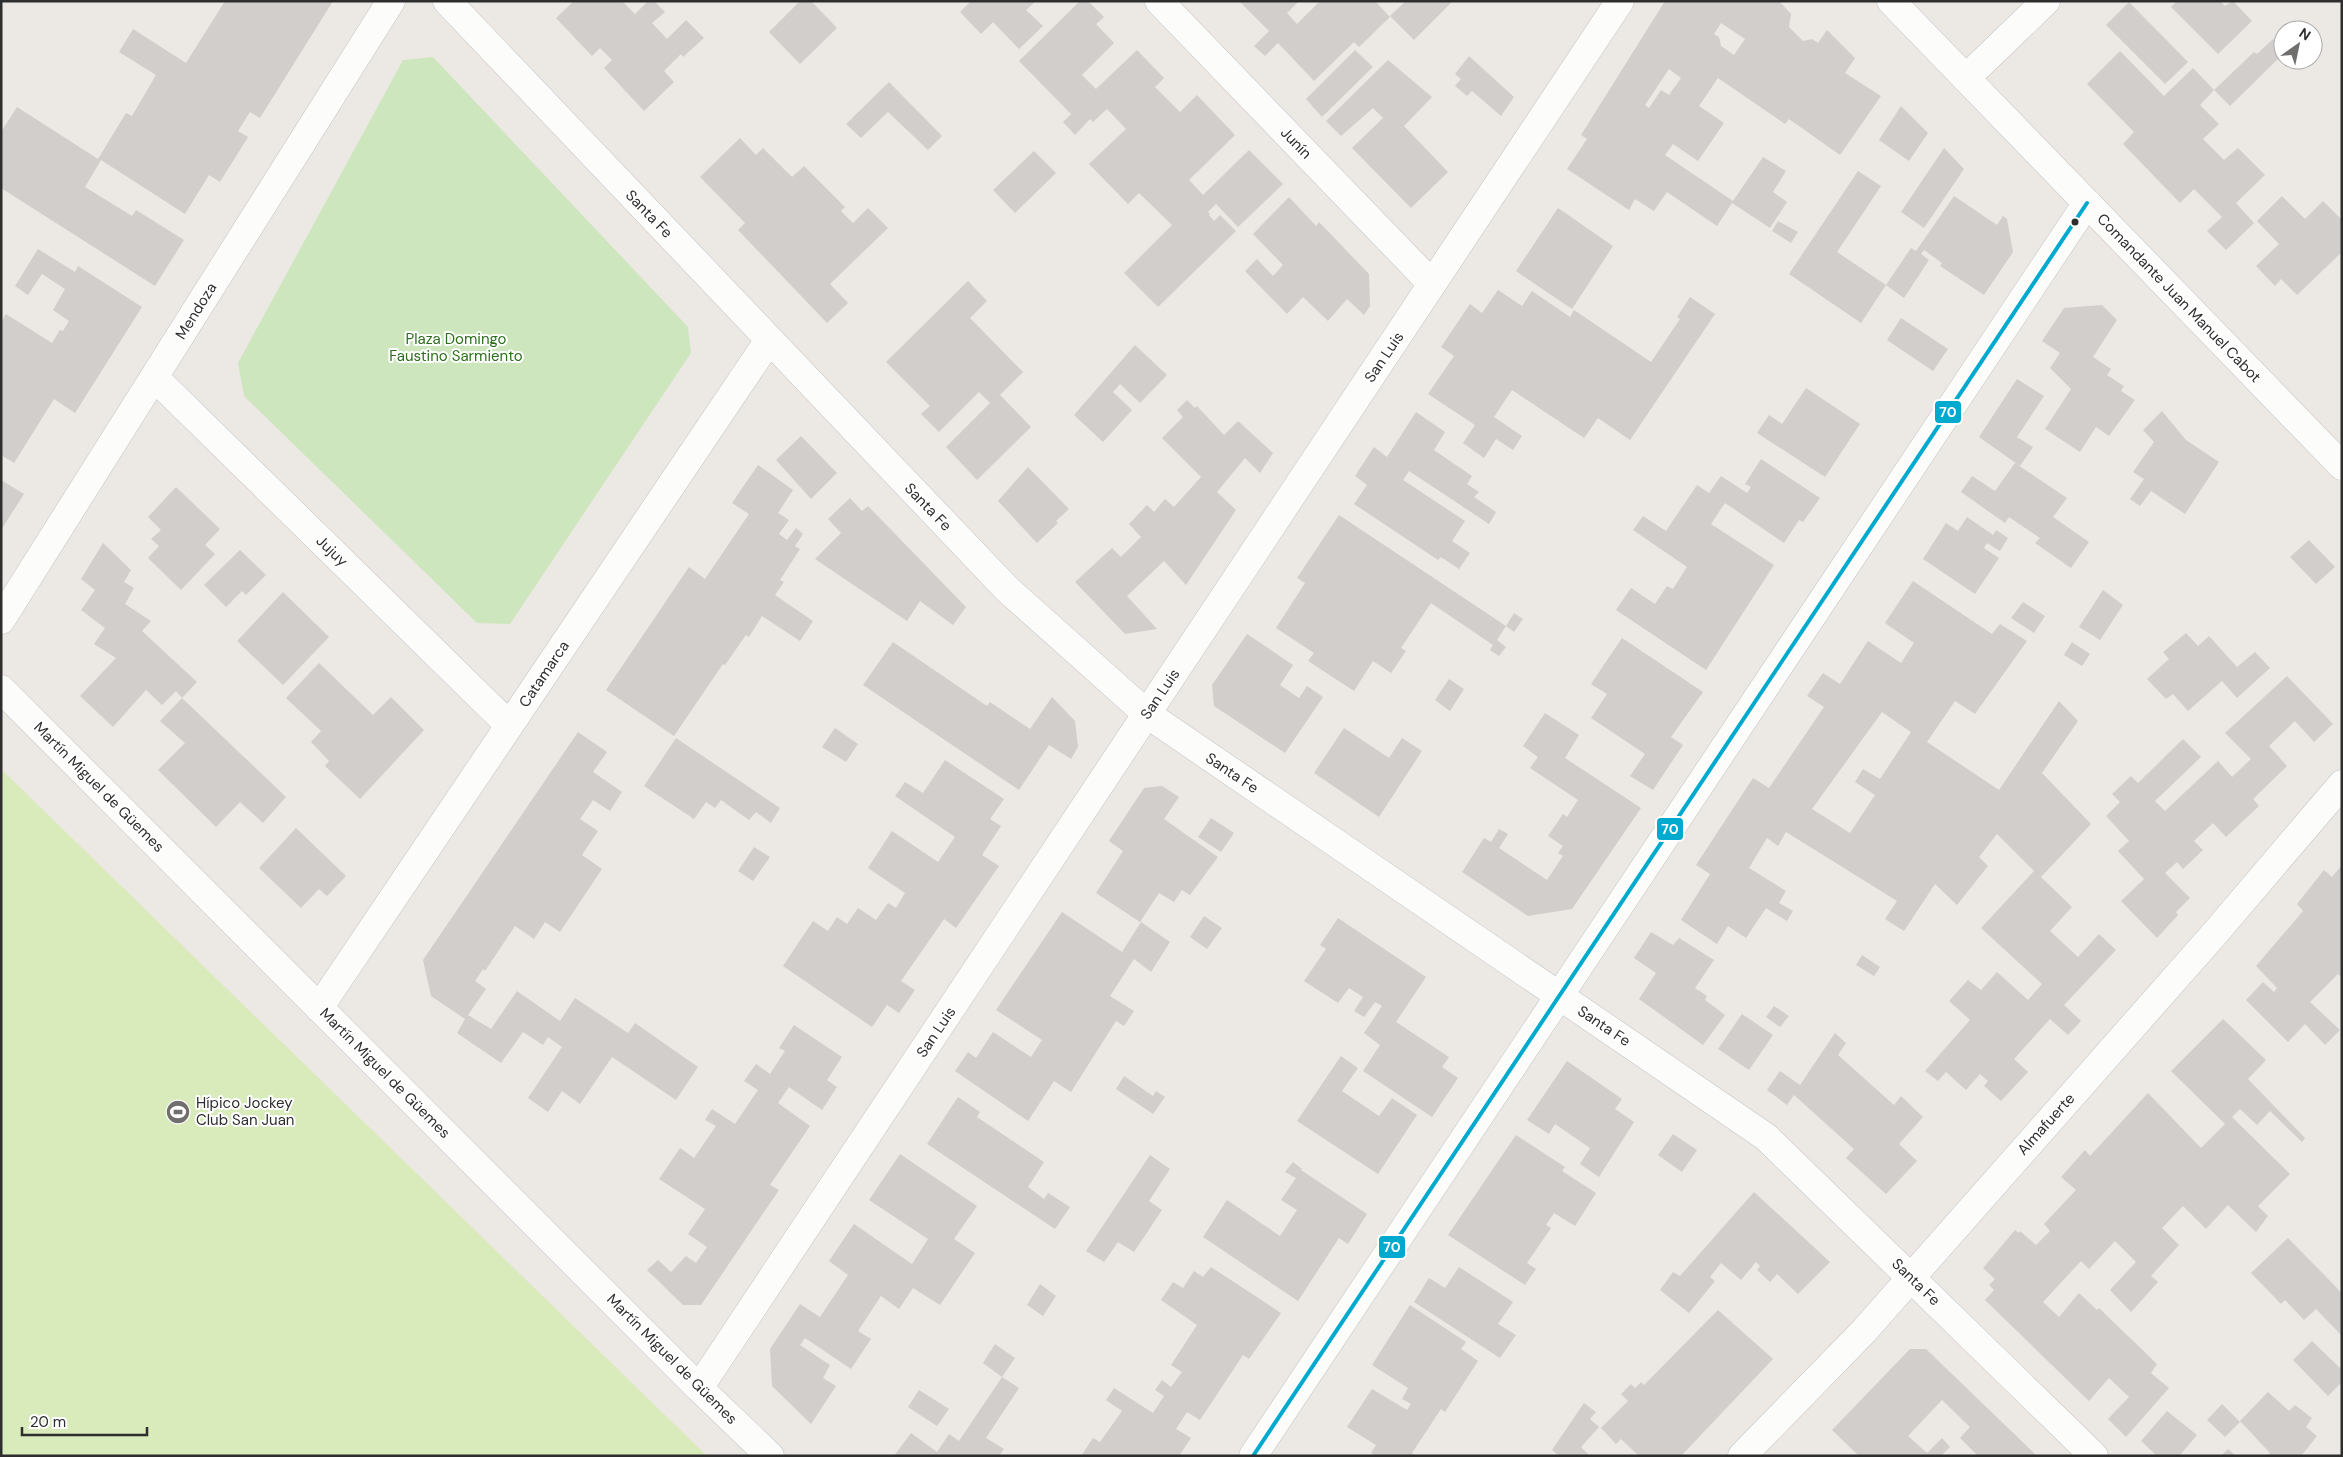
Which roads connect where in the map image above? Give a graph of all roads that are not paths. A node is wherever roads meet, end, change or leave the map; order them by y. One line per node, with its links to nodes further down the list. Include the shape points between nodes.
1 (390, 1): 11 (street, Mendoza)
2 (447, 1): 10 (street, Santa Fe)
3 (1159, 1): 9 (street, Junín)
4 (1620, 1): 9 (street, San Luis)
5 (1891, 1): 7 (street, Comandante Juan Manuel Cabot)
6 (2046, 1): 7 (street)
7 (1966, 78): 8 (street, Comandante Juan Manuel Cabot)
8 (2087, 203): 12 (street, Comandante Juan Manuel Cabot); 18 (street)
9 (1432, 284): 15 (street, San Luis)
10 (769, 340): 15 (street, Santa Fe, via 1007,589); 16 (street, Catamarca)
11 (154, 377): 13 (street, Mendoza); 16 (street, Jujuy)
12 (2342, 466)
13 (1, 620)
14 (1, 689): 19 (street, Martín Miguel de Güemes)
15 (1147, 714): 18 (street, Santa Fe); 21 (street, San Luis)
16 (509, 725): 19 (street, Catamarca)
17 (2342, 784): 20 (street, Almafuerte, via 2216,932)
18 (1560, 997): 20 (street, Santa Fe, via 1766,1137); 23 (street)
19 (319, 1008): 21 (street, Martín Miguel de Güemes)
20 (1911, 1276): 24 (street, Almafuerte, via 1864,1331); 25 (street, Santa Fe)
21 (699, 1388): 22 (street, Martín Miguel de Güemes)
22 (770, 1456)
23 (1254, 1456)
24 (1742, 1456)
25 (2094, 1456)

